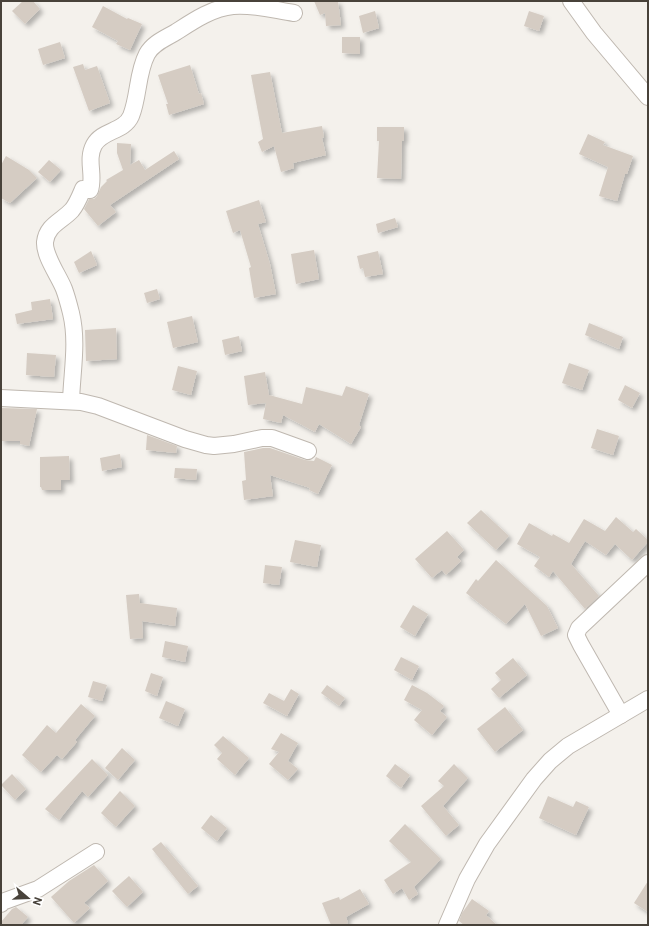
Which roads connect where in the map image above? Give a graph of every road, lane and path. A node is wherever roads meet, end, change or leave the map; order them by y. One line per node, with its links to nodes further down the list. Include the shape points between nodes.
1 (571, 1): 4 (street, via 594,33)
2 (233, 3): 3 (street); 6 (street, via 205,14 156,43 147,53 127,122 101,136 93,148 90,190 83,189 71,211 48,231 45,242 47,254 65,291 75,343)
3 (294, 12)
4 (648, 97)
5 (1, 398): 6 (street)
6 (71, 401): 7 (street, via 98,406 206,445 272,438)
7 (308, 451)
8 (648, 563): 10 (street, via 579,628 576,634)
9 (648, 699): 10 (street)
10 (621, 715): 13 (street, via 568,746 534,779 484,850 467,879)
11 (96, 852): 12 (street, via 38,889)
12 (1, 904)
13 (447, 925)

